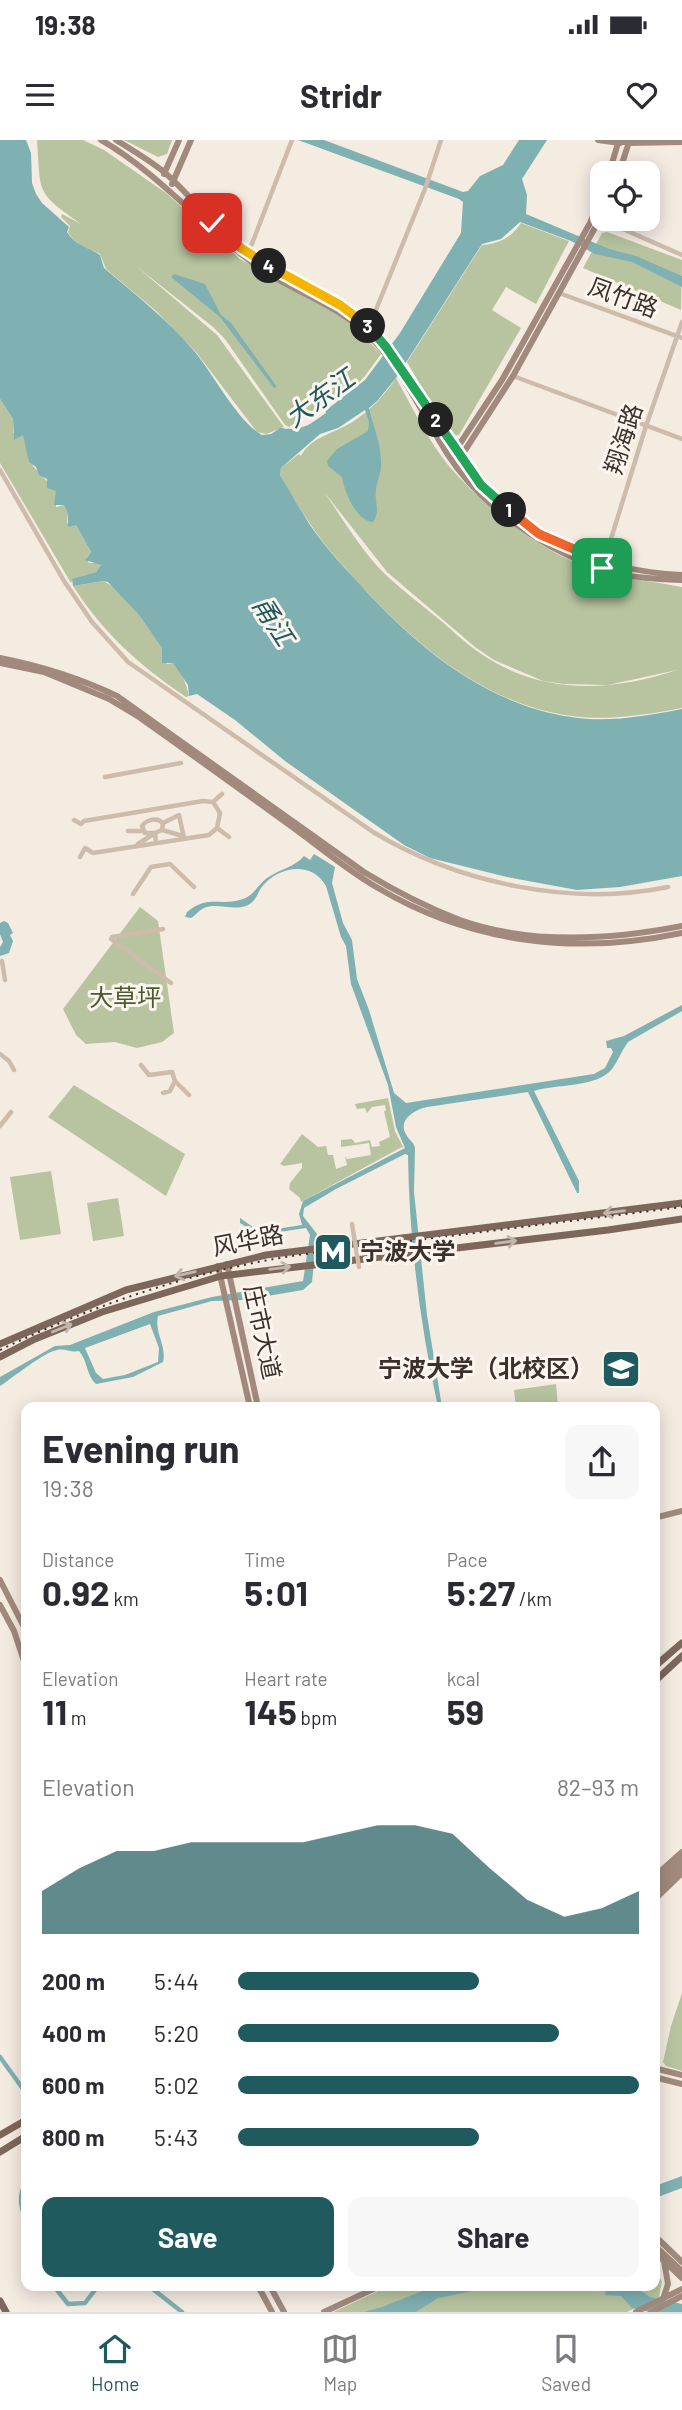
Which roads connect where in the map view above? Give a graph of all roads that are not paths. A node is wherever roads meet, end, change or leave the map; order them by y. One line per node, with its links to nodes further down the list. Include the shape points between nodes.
1 (101, 140): 14 (street)
2 (116, 140): 13 (street)
3 (179, 140): 13 (street)
4 (191, 140): 15 (street)
5 (441, 140): 27 (street)
6 (598, 140): 7 (street)
7 (619, 141): 9 (street); 11 (street)
8 (292, 142): 23 (street)
9 (629, 142): 10 (street); 12 (street)
10 (682, 142)
11 (613, 161)
12 (623, 161)
13 (165, 173): 14 (street); 15 (street)
14 (161, 182): 16 (street)
15 (173, 182): 16 (street); 23 (street)
16 (169, 189): 23 (street)
17 (590, 228): 20 (street)
18 (591, 231): 20 (street)
19 (631, 231): 22 (street)
20 (586, 239): 21 (street)
21 (579, 251): 24 (street); 25 (street)
22 (682, 255)
23 (247, 256): 27 (street, via 340,305); 29 (street, via 260,269 341,312)
24 (552, 288): 25 (street, 凤竹路); 34 (street)
25 (559, 293): 28 (street, 凤竹路); 31 (street)
26 (682, 322): 28 (street, 翔海路)
27 (369, 327): 29 (street)
28 (679, 337): 32 (street, 翔海路)
29 (387, 352): 30 (street)
30 (404, 376): 34 (street); 35 (street)
31 (513, 376): 32 (street); 34 (street)
32 (646, 426): 33 (street); 38 (street, 翔海路)
33 (682, 439)
34 (458, 453): 35 (street); 36 (street); 38 (street, via 481,485 539,534)
35 (450, 458): 36 (street)
36 (455, 466): 38 (street, via 496,507 542,542)
37 (0, 470): 65 (street, via 92,622 128,662 373,832 436,865 567,895)
38 (603, 565): 39 (street); 40 (street, via 650,579)
39 (682, 575)
40 (682, 580)
41 (0, 658): 67 (street, via 78,678 117,696 364,872 402,895 461,920 549,936 625,936)
42 (0, 663): 69 (street, via 44,672 109,699 359,877 437,917 502,936 567,945 642,941)
43 (181, 763): 44 (street)
44 (105, 776)
45 (222, 794): 46 (street)
46 (213, 802): 47 (street); 54 (street, via 220,813)
47 (178, 806): 48 (street); 50 (street)
48 (161, 809): 49 (street); 52 (street)
49 (150, 811): 51 (street, via 80,824); 52 (street)
50 (179, 815): 53 (street); 59 (street)
51 (74, 820)
52 (153, 820): 53 (street); 57 (street, via 144,824)
53 (163, 823): 55 (street)
54 (217, 828): 59 (street, via 209,835); 60 (street)
55 (162, 830): 58 (street); 59 (street)
56 (128, 831): 57 (street)
57 (142, 831): 58 (street)
58 (155, 833): 61 (street); 62 (street)
59 (184, 837): 61 (street)
60 (229, 837)
61 (156, 843): 62 (street)
62 (134, 846): 63 (street, via 93,853 85,848)
63 (80, 857)
64 (194, 887): 66 (street, via 170,864 151,867)
65 (668, 887)
66 (133, 894)
67 (682, 926)
68 (163, 929): 72 (street, via 112,938)
69 (682, 933)
70 (2, 961): 71 (street)
71 (5, 980)
72 (171, 983)
73 (0, 1054): 75 (street)
74 (141, 1065): 76 (street, via 149,1075 172,1072)
75 (14, 1070)
76 (175, 1081): 77 (street, via 170,1091); 78 (street)
77 (163, 1093)
78 (189, 1095)
79 (11, 1112): 80 (street)
80 (0, 1126)
81 (682, 1203): 84 (main road, 风华路, one-way to 84, via 361,1242)
82 (682, 1219): 87 (main road, 风华路, one-way to 82)
83 (352, 1224): 86 (street, bridge)
84 (227, 1264): 85 (main road, 风华路); 87 (street, 庄市大道)
85 (218, 1266): 88 (street, 庄市大道); 90 (main road, 风华路, one-way to 90, via 125,1290)
86 (359, 1267)
87 (231, 1277): 88 (main road, 风华路); 89 (street, 庄市大道)
88 (222, 1280): 89 (street, 庄市大道); 91 (main road, 风华路, one-way to 88, via 102,1312)
89 (232, 1305): 92 (street, 庄市大道); 93 (street, 庄市大道)
90 (0, 1344)
91 (0, 1357)
92 (249, 1402)
93 (257, 1402)
94 (682, 1511): 95 (street)
95 (660, 1516)
96 (0, 1580): 98 (street)
97 (0, 1605): 100 (street)
98 (21, 1620)
99 (21, 1630): 100 (street)
100 (14, 1631): 102 (street)
101 (682, 1643): 104 (main road)
102 (21, 1652)
103 (682, 1656): 105 (main road)
104 (660, 1662)
105 (660, 1676)
106 (682, 1852): 109 (street)
107 (682, 1860): 111 (street)
108 (682, 1866): 112 (street)
109 (660, 1872)
110 (682, 1873): 113 (street)
111 (660, 1879)
112 (660, 1886)
113 (660, 1894)
114 (660, 2070): 115 (street)
115 (682, 2075)
116 (660, 2078): 117 (street)
117 (682, 2084)
118 (21, 2123): 119 (main road)
119 (0, 2135)
120 (21, 2139): 121 (main road)
121 (0, 2152)
122 (660, 2241): 126 (street)
123 (660, 2251): 127 (street)
124 (660, 2257): 125 (street)
125 (664, 2261): 128 (street); 133 (street, via 668,2284)
126 (682, 2262)
127 (682, 2271)
128 (682, 2278)
129 (682, 2288): 133 (street)
130 (261, 2291): 138 (street)
131 (273, 2291): 139 (street)
132 (369, 2291): 140 (street)
133 (662, 2298): 136 (street)
134 (679, 2298): 136 (street)
135 (0, 2301): 137 (main road)
136 (650, 2310): 141 (street)
137 (6, 2312)
138 (272, 2312)
139 (284, 2312)
140 (324, 2312)
141 (636, 2312)

